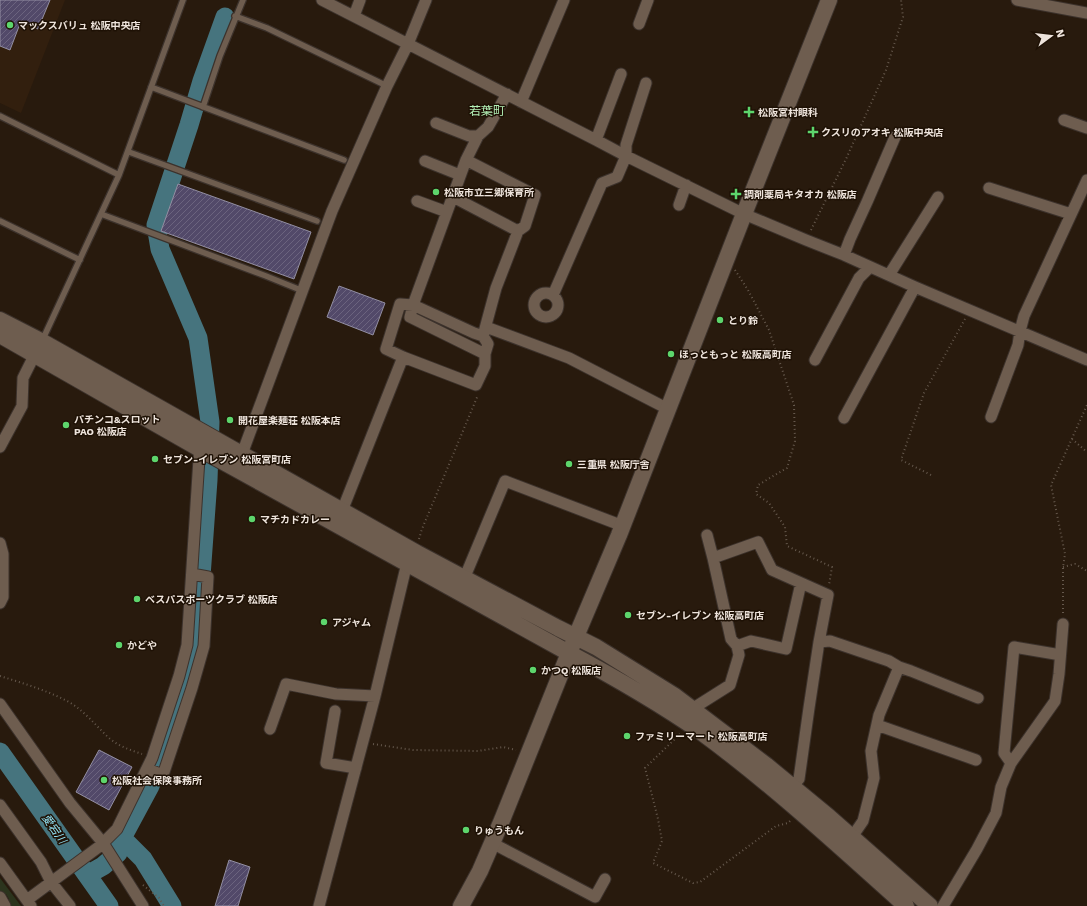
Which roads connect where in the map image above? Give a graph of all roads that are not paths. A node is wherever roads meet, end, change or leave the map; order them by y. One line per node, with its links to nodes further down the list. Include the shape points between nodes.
1 (183, 0): 18 (lane)
2 (243, 0): 11 (lane)
3 (322, 0): 12 (street)
4 (360, 0): 12 (street)
5 (426, 0): 14 (street)
6 (564, 0): 20 (street)
7 (648, 0): 13 (street)
8 (829, 0): 45 (street)
9 (1017, 0): 10 (street)
10 (1087, 13)
11 (235, 16): 17 (lane, via 268,28); 21 (lane)
12 (354, 16): 14 (street)
13 (639, 24)
14 (408, 44): 17 (street); 19 (street)
15 (622, 74): 28 (street)
16 (646, 83): 30 (street, via 626,145)
17 (387, 86): 55 (street, via 332,211)
18 (151, 87): 21 (lane); 29 (lane)
19 (507, 94): 20 (street); 26 (street, via 488,128)
20 (521, 102): 28 (street)
21 (202, 107): 31 (lane)
22 (0, 116): 34 (lane)
23 (1064, 120): 25 (street)
24 (436, 123): 26 (street, via 469,136)
25 (1087, 128)
26 (478, 136): 32 (street)
27 (895, 137): 50 (street)
28 (596, 140): 30 (street)
29 (129, 152): 34 (lane); 48 (lane)
30 (626, 156): 37 (street); 56 (street, via 617,177 602,183)
31 (344, 160)
32 (466, 160): 35 (street); 49 (street, via 535,195 525,226)
33 (424, 161): 35 (street)
34 (120, 175): 44 (lane)
35 (460, 175): 39 (street)
36 (1087, 180): 46 (street)
37 (686, 185): 42 (street); 45 (street)
38 (989, 188): 46 (street)
39 (453, 197): 43 (street); 49 (street)
40 (938, 197): 53 (street)
41 (417, 201): 43 (street)
42 (679, 204)
43 (447, 212): 57 (street)
44 (101, 214): 51 (lane); 55 (lane)
45 (744, 214): 50 (street); 67 (street)
46 (1071, 214): 59 (street)
47 (0, 221): 51 (lane)
48 (317, 221)
49 (518, 231): 60 (street, via 496,288)
50 (844, 255): 52 (street)
51 (80, 260): 62 (lane)
52 (870, 267): 53 (street); 65 (street, via 859,278)
53 (889, 275): 54 (street)
54 (915, 287): 59 (street); 69 (street)
55 (303, 291): 73 (street)
56 (553, 295)
57 (413, 305): 60 (street, via 474,333); 63 (street, via 410,317); 64 (street, via 400,304 386,348)
58 (0, 320): 62 (street)
59 (1020, 330): 66 (street); 68 (street, via 1018,345)
60 (485, 332): 63 (street, via 488,344); 67 (street, via 569,358)
61 (0, 335): 62 (street)
62 (38, 348): 70 (street); 71 (street, via 23,378 22,406); 72 (street)
63 (485, 354): 64 (street, via 485,366 476,385)
64 (403, 357): 74 (street)
65 (815, 360)
66 (1087, 360)
67 (668, 409): 75 (street)
68 (991, 417)
69 (844, 418)
70 (202, 432): 72 (street); 73 (street)
71 (0, 447)
72 (201, 450): 79 (street); 80 (street)
73 (242, 454): 74 (street)
74 (342, 511): 81 (street)
75 (623, 526): 81 (street, via 505,481); 87 (street)
76 (707, 535): 78 (street)
77 (0, 543): 83 (street, via 3,554 3,597)
78 (713, 558): 82 (street, via 758,542 772,570); 89 (street, via 730,639)
79 (407, 563): 90 (street); 95 (street)
80 (193, 574): 84 (street); 85 (street, via 208,577)
81 (464, 578): 87 (street)
82 (801, 583): 88 (street, via 828,595); 89 (street, via 786,649 751,641)
83 (0, 603)
84 (189, 622): 85 (street); 93 (street)
85 (205, 623): 94 (street, via 204,646)
86 (1063, 624): 105 (street, via 1055,701)
87 (576, 637): 90 (street); 98 (street, via 596,646)
88 (819, 642): 92 (street, via 830,642 889,661); 108 (street, via 799,779)
89 (737, 646): 98 (street, via 739,655 730,685)
90 (569, 653): 111 (street); 123 (street, via 616,678 735,758)
91 (1055, 654): 105 (street, via 1014,647 1004,753)
92 (899, 667): 96 (street); 100 (street)
93 (180, 676): 94 (street); 101 (street)
94 (194, 680): 103 (street)
95 (375, 696): 102 (street, via 336,694 286,684); 106 (street)
96 (978, 698)
97 (0, 704): 112 (street)
98 (692, 709): 108 (street)
99 (335, 711): 106 (street, via 326,763)
100 (877, 725): 104 (street); 110 (street, via 871,751 874,778 863,821)
101 (163, 727): 103 (street); 107 (street)
102 (270, 728)
103 (178, 731): 107 (street, via 163,775)
104 (976, 760)
105 (1011, 763): 125 (street, via 1001,787 996,813)
106 (356, 768): 121 (street)
107 (148, 770): 112 (street, via 117,829)
108 (792, 787): 110 (street)
109 (0, 805): 115 (street, via 41,862)
110 (852, 837): 124 (street)
111 (492, 843): 114 (street, via 595,897); 122 (street)
112 (103, 847): 115 (street); 120 (street)
113 (0, 863): 117 (street)
114 (605, 879)
115 (51, 882): 117 (street); 119 (street)
116 (0, 898): 118 (street)
117 (29, 903)
118 (4, 906)
119 (70, 906)
120 (143, 906)
121 (319, 906)
122 (461, 906)
123 (906, 906)
124 (930, 906)
125 (943, 906)

